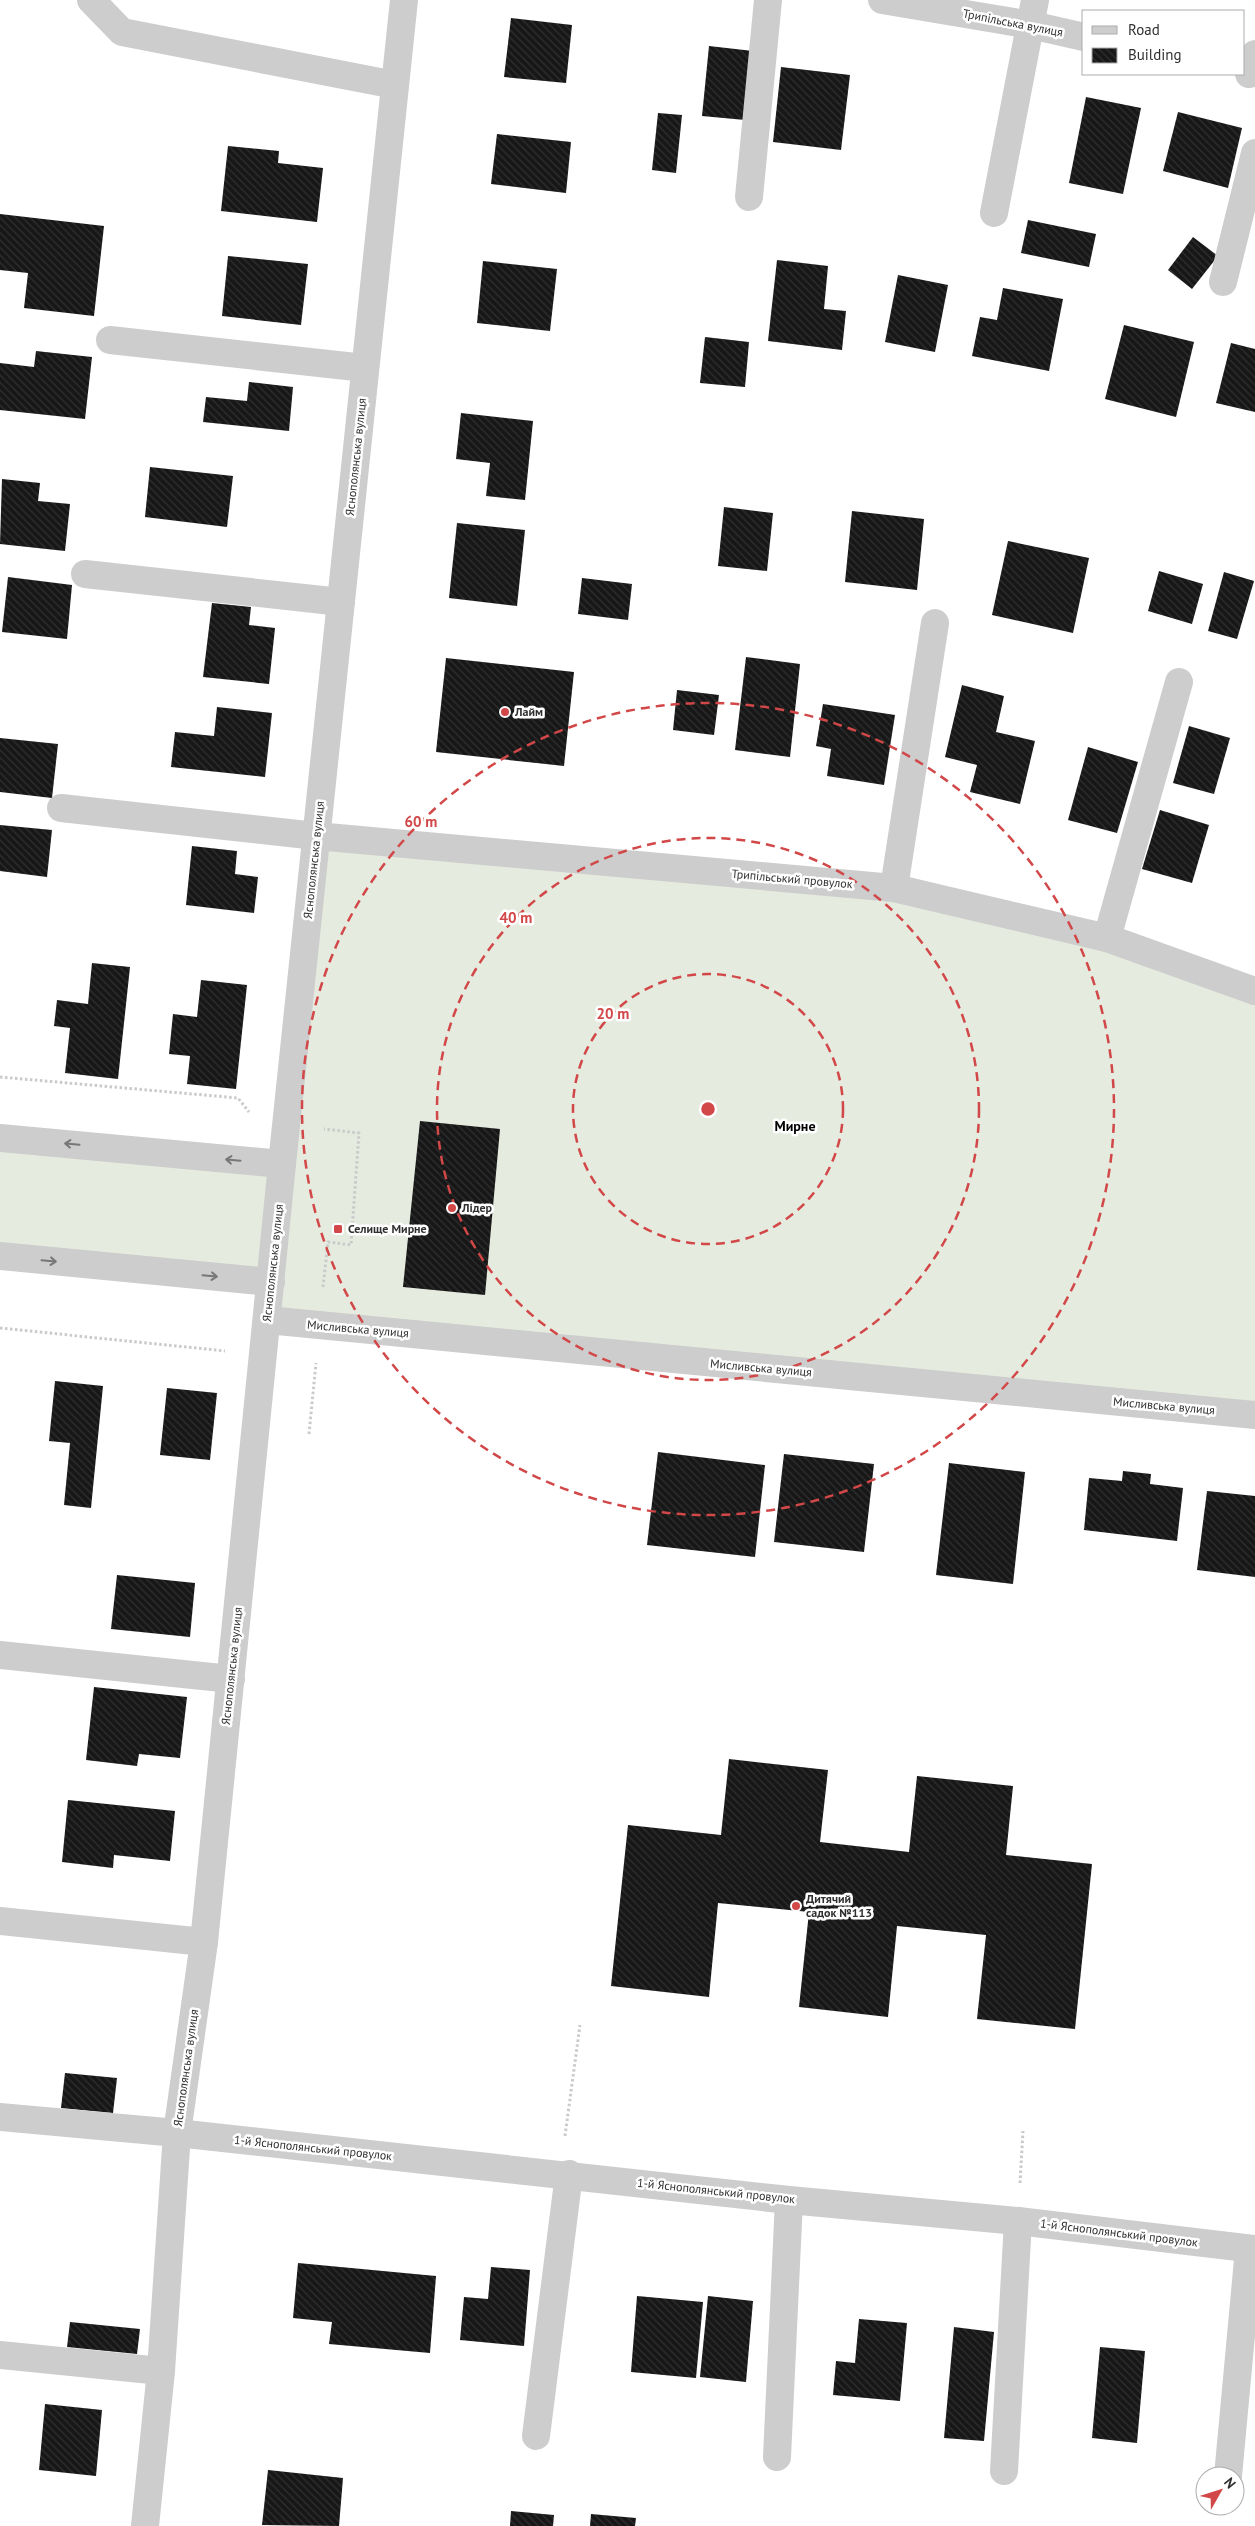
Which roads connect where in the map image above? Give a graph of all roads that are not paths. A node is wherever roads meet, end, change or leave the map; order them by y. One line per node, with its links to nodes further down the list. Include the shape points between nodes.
1 (91, 0): 7 (street, via 122,32)
2 (404, 0): 7 (street, Яснополянська вулиця)
3 (768, 0): 9 (street)
4 (882, 0): 5 (street, Трипільська вулиця)
5 (1033, 12): 6 (street, Трипільська вулиця); 10 (street)
6 (1082, 36)
7 (395, 85): 13 (street, Яснополянська вулиця)
8 (1255, 153): 11 (street)
9 (749, 197)
10 (994, 214)
11 (1223, 282)
12 (110, 340): 13 (street)
13 (365, 368): 15 (street, Яснополянська вулиця)
14 (85, 574): 15 (street)
15 (341, 602): 19 (street, Яснополянська вулиця)
16 (935, 623): 20 (street)
17 (1179, 682): 21 (street)
18 (60, 808): 19 (street, Трипільський провулок)
19 (316, 836): 20 (street, Трипільський провулок); 24 (street, Яснополянська вулиця)
20 (894, 888): 21 (street, Трипільський провулок)
21 (1107, 938): 22 (street, Трипільський провулок)
22 (1255, 991)
23 (0, 1138): 24 (street, one-way to 23)
24 (282, 1164): 26 (street, Яснополянська вулиця)
25 (0, 1256): 26 (street, one-way to 26)
26 (271, 1282): 27 (street, Яснополянська вулиця)
27 (267, 1320): 28 (street, Мисливська вулиця); 30 (street, Яснополянська вулиця)
28 (1255, 1415)
29 (0, 1655): 30 (street)
30 (231, 1679): 32 (street, Яснополянська вулиця)
31 (0, 1920): 32 (street)
32 (204, 1942): 34 (street, Яснополянська вулиця)
33 (0, 2117): 34 (street, 1-й Яснополянський провулок)
34 (177, 2133): 35 (street, 1-й Яснополянський провулок); 40 (street, Яснополянська вулиця)
35 (563, 2174): 36 (street, 1-й Яснополянський провулок); 41 (street)
36 (788, 2200): 37 (street, 1-й Яснополянський провулок); 42 (street)
37 (1018, 2221): 38 (street, 1-й Яснополянський провулок); 44 (street)
38 (1252, 2249): 43 (street)
39 (0, 2354): 40 (street)
40 (161, 2371): 45 (street, Яснополянська вулиця)
41 (536, 2436)
42 (777, 2457)
43 (1229, 2466)
44 (1004, 2471)
45 (146, 2526)

